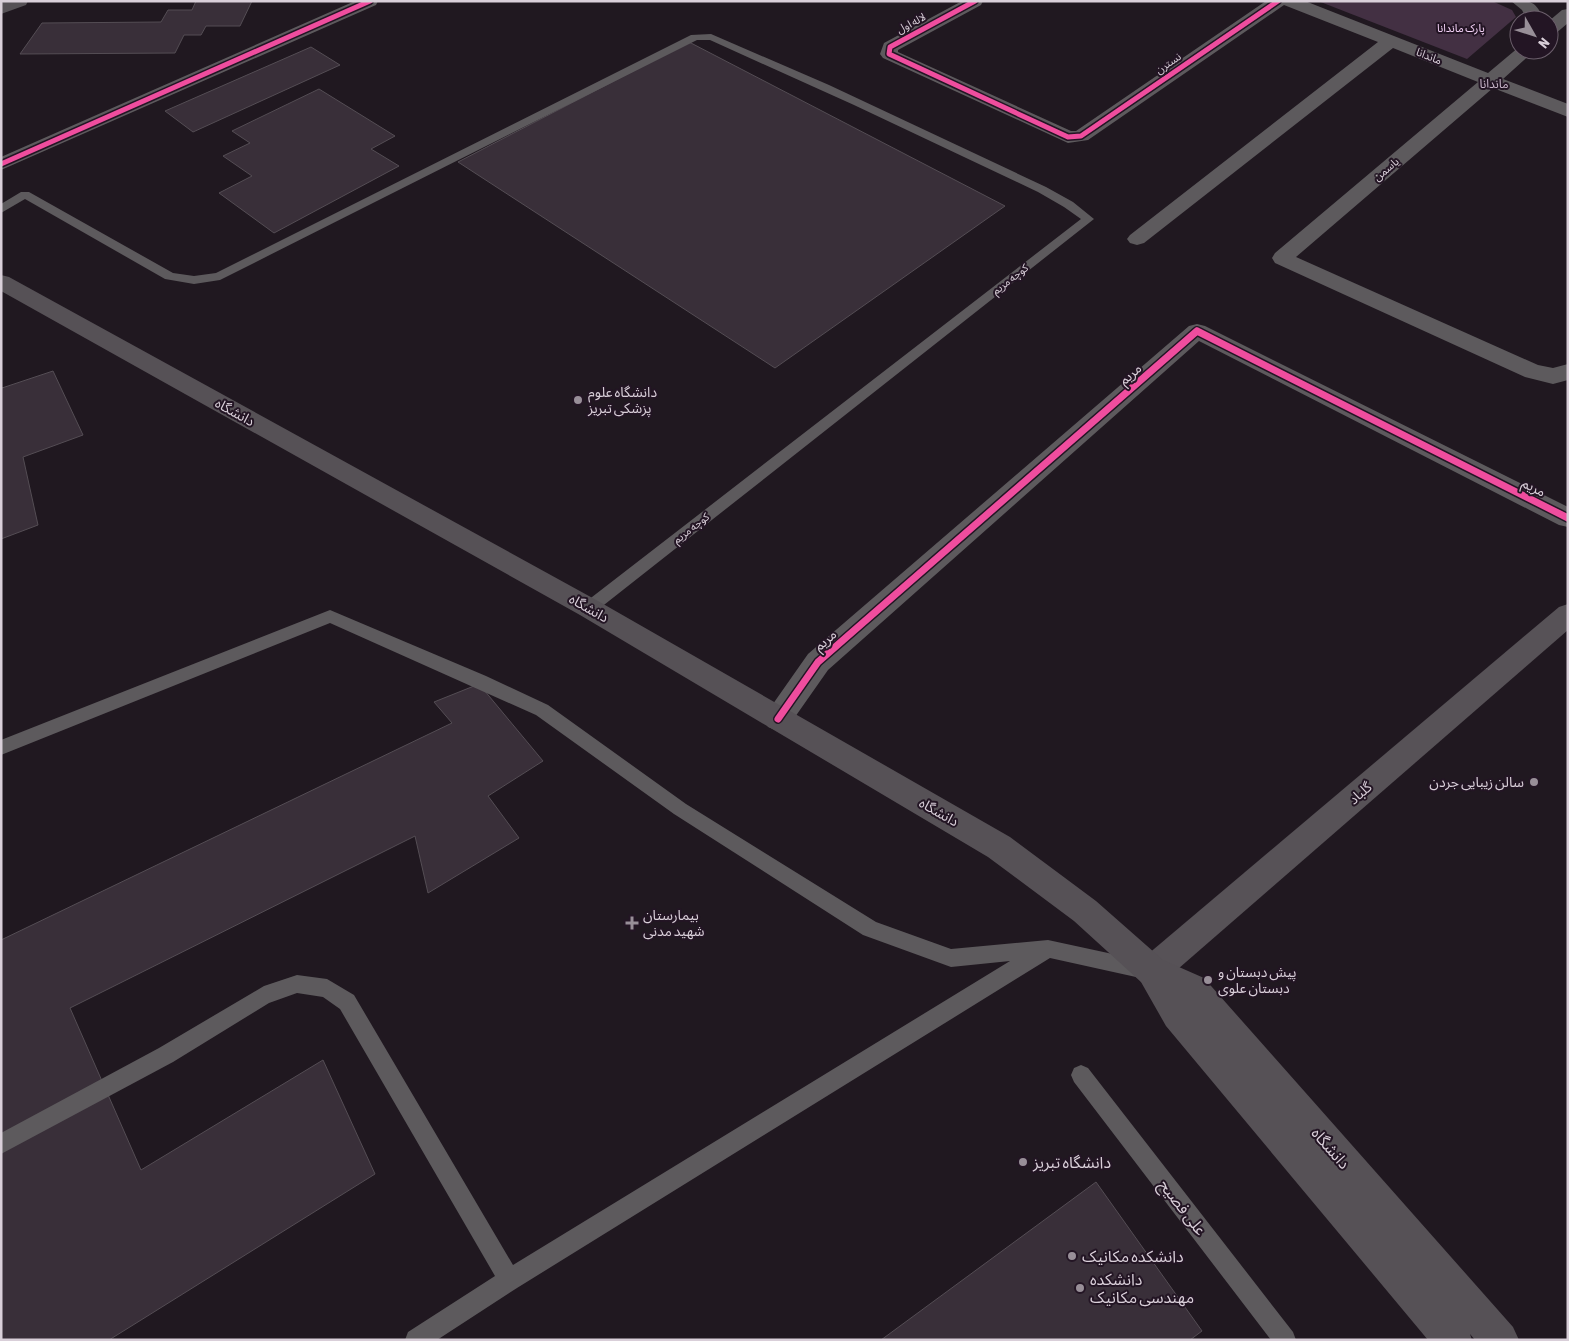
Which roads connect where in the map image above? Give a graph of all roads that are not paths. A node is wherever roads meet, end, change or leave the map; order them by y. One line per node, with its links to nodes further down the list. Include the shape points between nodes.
1 (20, 1): 7 (main road)
2 (370, 1): 15 (street)
3 (975, 1): 14 (street, لاله اول, via 890,48 889,54)
4 (1278, 1): 14 (street, نسترن, via 1081,136)
5 (1289, 1): 10 (street, ماندانا)
6 (1519, 1): 8 (street)
7 (1, 9)
8 (1531, 10)
9 (695, 37): 16 (lane, via 220,276 186,281 169,276 25,194); 21 (lane, کوچه مریم, via 711,37 724,42 884,115 1045,192 1082,212 1088,219)
10 (1391, 41): 12 (street, ماندانا); 17 (street)
11 (1514, 60): 12 (street, یاسمن)
12 (1490, 80): 13 (street, ماندانا); 19 (street, یاسمن, via 1282,258 1533,372)
13 (1568, 111)
14 (1068, 138)
15 (1, 164)
16 (1, 209)
17 (1137, 239)
18 (1, 282): 21 (main road, دانشگاه)
19 (1560, 374)
20 (1568, 518): 23 (street, مریم, via 1197,331 818,662)
21 (589, 608): 23 (main road, دانشگاه)
22 (1568, 614): 26 (main road, گلباد)
23 (778, 719): 26 (main road, دانشگاه, via 999,847 1085,911)
24 (1, 748): 25 (lane, via 330,616 542,710 680,809 870,929 952,958)
25 (1048, 949): 26 (lane); 29 (lane)
26 (1152, 972): 32 (main road, دانشگاه, via 1178,1014); 33 (main road, دانشگاه, via 1192,989)
27 (1081, 1075): 31 (lane, علی فصیح)
28 (1, 1144): 29 (lane, via 166,1055 264,994 297,984 326,988 347,1002)
29 (509, 1280): 30 (lane)
30 (416, 1340)
31 (1285, 1340)
32 (1453, 1340)
33 (1500, 1340)

